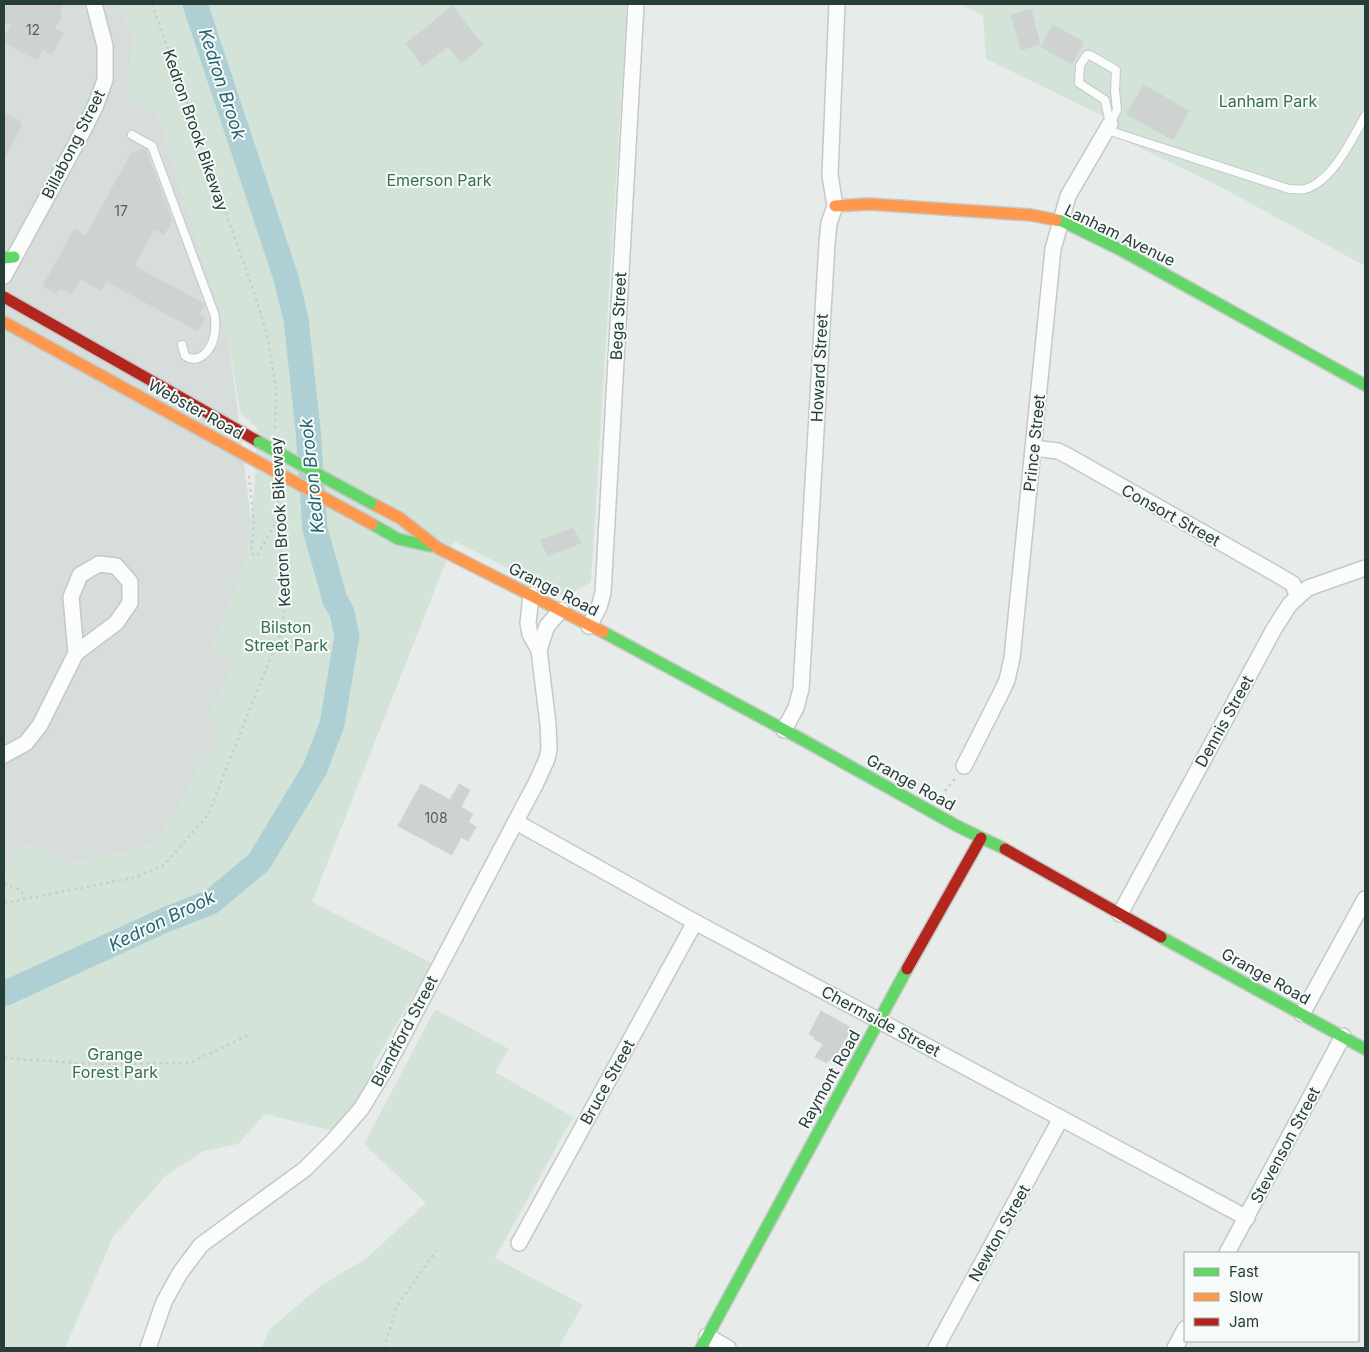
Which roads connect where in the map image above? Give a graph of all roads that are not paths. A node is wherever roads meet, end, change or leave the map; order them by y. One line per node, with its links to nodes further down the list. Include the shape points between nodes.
1 (94, 4): 9 (street, Billabong Street, via 105,46 105,80 76,144)
2 (636, 4): 23 (street, Bega Street, via 603,593)
3 (837, 4): 7 (street, Howard Street, via 830,175)
4 (1365, 116): 5 (lane, via 1326,176 1303,190 1289,189)
5 (1109, 127): 5 (lane, via 1105,100 1079,83 1080,65 1087,55 1116,70 1117,110); 8 (street, Prince Street, via 1068,196)
6 (132, 135): 13 (lane, via 152,146 215,316 214,336 204,356 189,359)
7 (835, 206): 8 (main road, Lanham Avenue, via 869,204 1031,215); 26 (street, Howard Street, via 827,243 800,689 796,708)
8 (1062, 221): 14 (main road, Lanham Avenue, via 1121,250); 16 (street, Prince Street, via 1052,258)
9 (9, 257): 10 (street, Billabong Street)
10 (4, 276)
11 (4, 297): 15 (main road, Webster Road)
12 (4, 322): 17 (main road, Webster Road, bridge)
13 (182, 345)
14 (1365, 385)
15 (260, 442): 18 (main road, Grange Road, bridge, via 400,518)
16 (1034, 448): 21 (street, Consort Street, via 1058,451 1068,456 1293,584); 28 (street, Prince Street, via 1010,671)
17 (372, 524): 18 (main road, Grange Road, via 398,539)
18 (438, 548): 20 (main road, Grange Road)
19 (1365, 568): 21 (street, Dennis Street, via 1308,588)
20 (531, 595): 22 (main road, Grange Road); 24 (street, Blandford Street, via 528,623)
21 (1297, 596): 32 (street, Dennis Street, via 1274,629)
22 (560, 610): 23 (main road, Grange Road); 24 (street, Blandford Street, via 547,626)
23 (589, 626): 26 (main road, Grange Road)
24 (539, 650): 29 (street, Blandford Street, via 549,749 542,772)
25 (76, 653): 25 (street, via 71,597 80,575 99,564 116,566 130,582 130,603 116,623); 27 (street, via 40,725 26,743)
26 (784, 730): 30 (main road, Grange Road)
27 (4, 755)
28 (964, 766)
29 (516, 822): 33 (street, Chermside Street); 44 (street, Blandford Street, via 386,1068 361,1109 305,1169 201,1245 164,1302)
30 (981, 838): 32 (main road, Grange Road); 35 (main road, Raymont Road)
31 (1365, 899): 34 (street)
32 (1120, 914): 34 (main road, Grange Road)
33 (696, 922): 35 (street, Chermside Street); 40 (street, Bruce Street)
34 (1302, 1014): 36 (main road, Grange Road)
35 (879, 1020): 38 (street, Chermside Street); 43 (main road, Raymont Road)
36 (1342, 1036): 37 (main road, Grange Road); 39 (street, Stevenson Street)
37 (1365, 1049)
38 (1062, 1118): 39 (street, Chermside Street); 46 (street, Newton Street)
39 (1247, 1218): 41 (street, Stevenson Street)
40 (519, 1242)
41 (1229, 1252)
42 (1184, 1331): 47 (street)
43 (702, 1344): 45 (street)
44 (148, 1348)
45 (728, 1348)
46 (936, 1348)
47 (1175, 1348)

